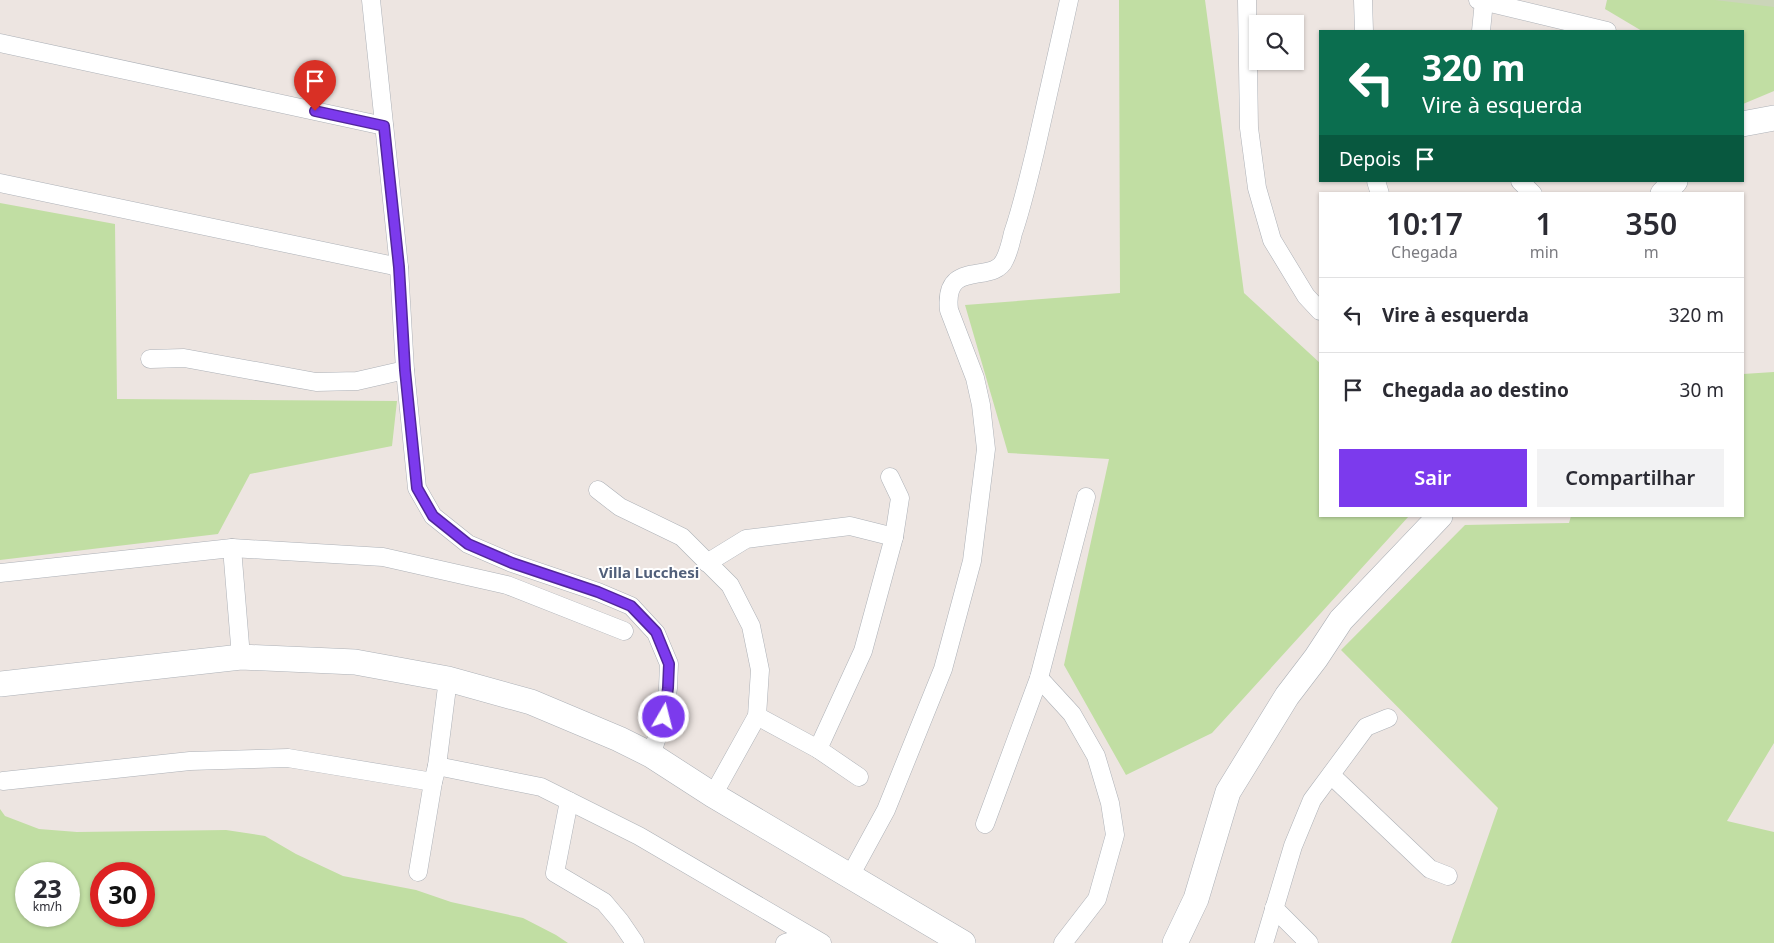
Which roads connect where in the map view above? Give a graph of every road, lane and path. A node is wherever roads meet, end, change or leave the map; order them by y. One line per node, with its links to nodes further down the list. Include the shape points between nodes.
1 (371, 0): 12 (street)
2 (1069, 0): 47 (street, via 1024,201 1005,260 994,270 962,276 950,291 950,310 981,405 986,449 972,561 943,669 886,810)
3 (1247, 0): 19 (street, via 1249,128 1257,188 1272,240 1306,296)
4 (1362, 0): 6 (street)
5 (1481, 0): 7 (street); 8 (street)
6 (1364, 30)
7 (1481, 30)
8 (1604, 30)
9 (0, 43): 12 (street)
10 (1774, 118): 11 (street)
11 (1744, 124)
12 (384, 126): 18 (street)
13 (1521, 182): 16 (street)
14 (1674, 182): 17 (street)
15 (0, 183): 18 (street)
16 (1531, 192)
17 (1665, 192)
18 (399, 267): 21 (street)
19 (1319, 310)
20 (150, 360): 21 (street, via 184,358 316,382 357,382)
21 (405, 370): 38 (street, via 417,488 433,516 468,544 631,606 656,632 669,664 664,717)
22 (890, 478): 26 (street, via 900,498)
23 (598, 490): 28 (street, via 620,507 682,537)
24 (1086, 497): 32 (street)
25 (1439, 517): 55 (street, via 1341,620 1287,696 1228,792 1196,899)
26 (894, 537): 28 (street, via 850,526 746,539); 37 (street, via 863,651)
27 (232, 548): 29 (street); 30 (street, via 383,557 507,585); 31 (street)
28 (708, 562): 35 (street, via 730,585 750,626 760,670)
29 (0, 573)
30 (624, 631)
31 (240, 657): 33 (street, via 355,662); 34 (street)
32 (1039, 678): 45 (street); 54 (street, via 1072,714 1096,756 1110,803 1114,835 1097,898)
33 (448, 679): 38 (street, via 531,702); 39 (street)
34 (0, 684)
35 (757, 716): 37 (street); 43 (street)
36 (1388, 718): 40 (street, via 1366,727)
37 (818, 749): 41 (street)
38 (651, 755): 43 (street)
39 (435, 774): 42 (street, via 288,758 190,761); 44 (street, via 541,787); 46 (street)
40 (1331, 775): 48 (street, via 1430,869); 49 (street, via 1312,800 1293,846)
41 (859, 777)
42 (3, 781)
43 (713, 795): 47 (street)
44 (569, 801): 50 (street, via 640,836); 51 (street, via 556,873 604,902)
45 (985, 824)
46 (418, 872)
47 (850, 876): 53 (street)
48 (1448, 876)
49 (1274, 908): 56 (street); 57 (street)
50 (815, 939): 52 (street)
51 (635, 943)
52 (785, 943)
53 (963, 943)
54 (1063, 943)
55 (1175, 943)
56 (1264, 943)
57 (1309, 943)

